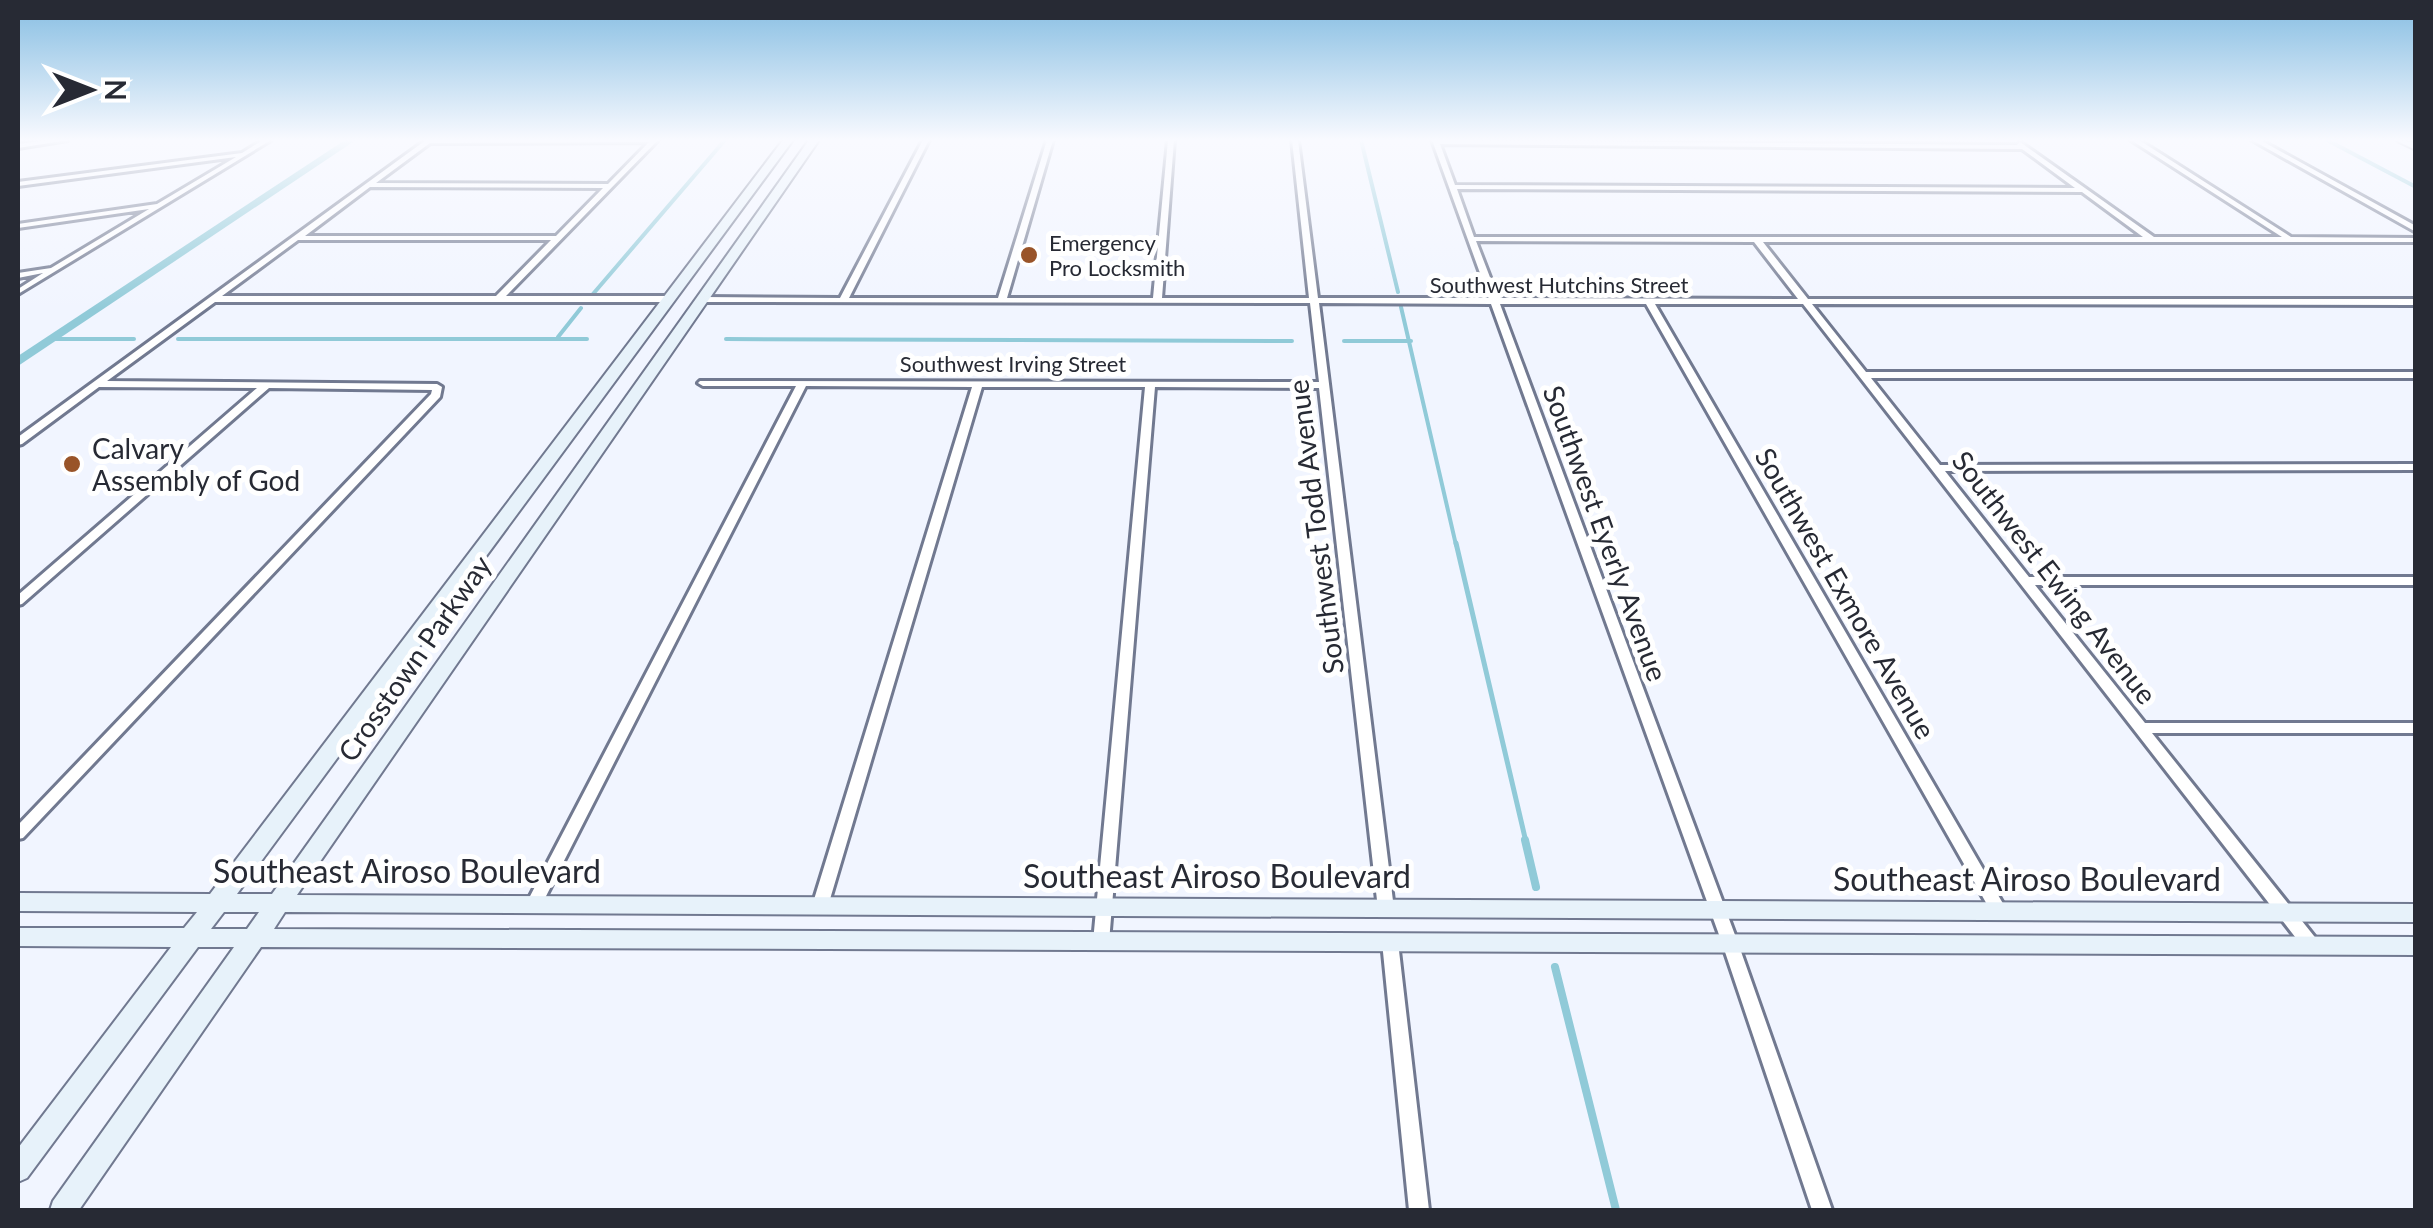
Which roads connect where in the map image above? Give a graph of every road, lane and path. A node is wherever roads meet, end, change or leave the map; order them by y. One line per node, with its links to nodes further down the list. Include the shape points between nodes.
1 (174, 197): 14 (street)
2 (353, 197): 17 (street)
3 (599, 197): 18 (street)
4 (745, 197): 29 (main road, Crosstown Parkway)
5 (774, 197): 30 (main road, Crosstown Parkway)
6 (896, 197): 31 (street)
7 (1033, 197): 32 (street)
8 (1166, 197): 33 (street)
9 (1302, 197): 34 (street, Southwest Todd Avenue)
10 (1458, 197): 19 (street, Southwest Eyerly Avenue)
11 (2093, 197): 20 (street)
12 (2224, 197): 21 (street)
13 (2358, 197): 16 (street)
14 (161, 205): 15 (street); 24 (street)
15 (18, 226)
16 (2416, 230)
17 (298, 238): 18 (street); 27 (street)
18 (558, 238): 28 (street)
19 (1472, 239): 22 (street); 35 (street, Southwest Eyerly Avenue)
20 (2152, 239): 21 (street); 22 (street)
21 (2289, 239): 23 (street)
22 (1757, 240): 37 (street, Southwest Ewing Avenue)
23 (2416, 240)
24 (55, 269): 25 (street); 26 (street)
25 (18, 275)
26 (18, 292)
27 (214, 299): 28 (street); 44 (street)
28 (498, 299): 29 (street)
29 (669, 299): 58 (main road, Crosstown Parkway)
30 (702, 300): 31 (street, Southwest Hutchins Street); 59 (main road, Crosstown Parkway)
31 (843, 300): 32 (street, Southwest Hutchins Street)
32 (1002, 300): 33 (street, Southwest Hutchins Street)
33 (1157, 300): 34 (street, Southwest Hutchins Street)
34 (1314, 301): 35 (street, Southwest Hutchins Street); 47 (street, Southwest Todd Avenue)
35 (1496, 301): 36 (street, Southwest Hutchins Street); 64 (street, Southwest Eyerly Avenue)
36 (1649, 301): 37 (street, Southwest Hutchins Street); 65 (street, Southwest Exmore Avenue)
37 (1806, 301): 38 (street, Southwest Hutchins Street); 39 (street, Southwest Ewing Avenue)
38 (2416, 302)
39 (1865, 375): 40 (street); 49 (street, Southwest Ewing Avenue)
40 (2416, 376)
41 (703, 383): 42 (street, Southwest Irving Street)
42 (804, 383): 43 (street, Southwest Irving Street); 60 (street)
43 (978, 383): 46 (street, Southwest Irving Street); 61 (street)
44 (97, 384): 45 (street); 48 (street)
45 (268, 384): 53 (street); 56 (street, via 437,386 436,395)
46 (1150, 384): 47 (street, Southwest Irving Street); 62 (street)
47 (1323, 384): 63 (street, Southwest Todd Avenue)
48 (18, 442)
49 (1937, 468): 50 (street); 51 (street, Southwest Ewing Avenue)
50 (2416, 468)
51 (2025, 581): 52 (street); 54 (street, Southwest Ewing Avenue)
52 (2416, 581)
53 (18, 601)
54 (2142, 728): 55 (street); 66 (street, Southwest Ewing Avenue)
55 (2416, 728)
56 (18, 834)
57 (18, 902): 58 (main road, Southeast Airoso Boulevard)
58 (218, 902): 59 (main road, Southeast Airoso Boulevard); 69 (main road, Crosstown Parkway)
59 (280, 902): 60 (main road, Southeast Airoso Boulevard); 70 (main road, Crosstown Parkway)
60 (535, 902): 61 (main road, Southeast Airoso Boulevard)
61 (820, 906): 62 (main road, Southeast Airoso Boulevard)
62 (1104, 908): 63 (main road, Southeast Airoso Boulevard); 71 (street)
63 (1386, 908): 64 (main road, Southeast Airoso Boulevard)
64 (1716, 908): 65 (main road, Southeast Airoso Boulevard); 73 (street, Southwest Eyerly Avenue)
65 (1999, 911): 66 (main road, Southeast Airoso Boulevard)
66 (2286, 912): 67 (main road, Southeast Airoso Boulevard); 74 (street, Southwest Ewing Avenue)
67 (2416, 913)
68 (18, 937): 69 (main road)
69 (190, 938): 70 (main road); 76 (main road, Crosstown Parkway)
70 (254, 938): 71 (main road); 77 (main road, Crosstown Parkway)
71 (1101, 942): 72 (main road)
72 (1390, 942): 73 (main road); 78 (street)
73 (1730, 944): 74 (main road); 79 (street, Southwest Eyerly Avenue)
74 (2312, 946): 75 (main road)
75 (2416, 946)
76 (18, 1168)
77 (63, 1210)
78 (1419, 1210)
79 (1822, 1210)

